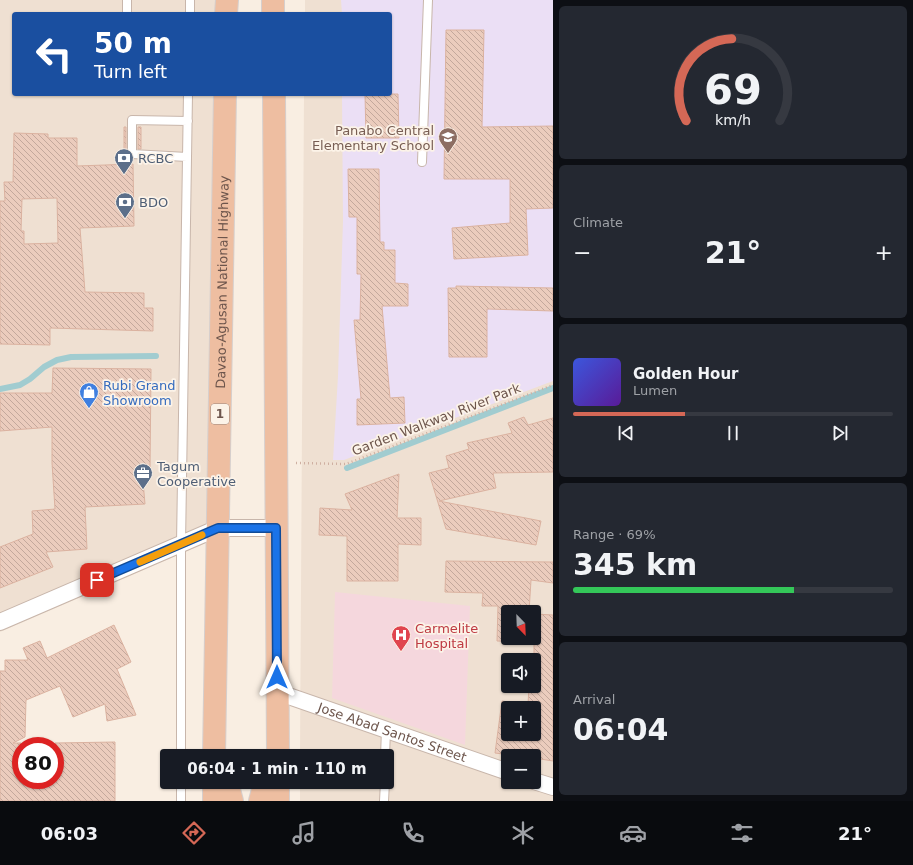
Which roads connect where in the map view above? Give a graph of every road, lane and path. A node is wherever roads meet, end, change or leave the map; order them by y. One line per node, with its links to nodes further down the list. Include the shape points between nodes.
1 (127, 0): 6 (lane)
2 (190, 0): 7 (lane)
3 (227, 0): 8 (highway)
4 (273, 0): 9 (highway)
5 (428, 0): 15 (lane)
6 (127, 12)
7 (190, 12)
8 (226, 12)
9 (273, 12)
10 (188, 96): 13 (lane)
11 (225, 96): 18 (highway, Davao-Agusan National Highway / 1)
12 (274, 96): 17 (highway)
13 (188, 121): 14 (lane); 14 (lane, via 132,120 132,154)
14 (187, 157): 20 (lane)
15 (422, 162)
16 (553, 385): 17 (path, Garden Walkway River Park, via 346,464)
17 (276, 463): 19 (highway)
18 (218, 528): 19 (street); 20 (street); 25 (highway, Davao-Agusan National Highway / 1)
19 (276, 528): 22 (highway)
20 (181, 544): 21 (street); 26 (lane)
21 (0, 622)
22 (277, 692): 23 (street, Jose Abad Santos Street); 24 (highway)
23 (386, 730): 29 (lane); 30 (street, Jose Abad Santos Street)
24 (278, 734): 27 (highway); 28 (highway)
25 (214, 745)
26 (181, 749)
27 (274, 749)
28 (278, 749)
29 (385, 749)
30 (501, 770)
31 (541, 783): 32 (street)
32 (553, 787)
33 (181, 789): 39 (lane)
34 (214, 789): 40 (highway)
35 (229, 789): 41 (highway)
36 (263, 789): 42 (highway)
37 (278, 789): 43 (highway)
38 (385, 789): 44 (lane)
39 (181, 801)
40 (214, 801)
41 (232, 801)
42 (260, 801)
43 (278, 801)
44 (384, 801)

